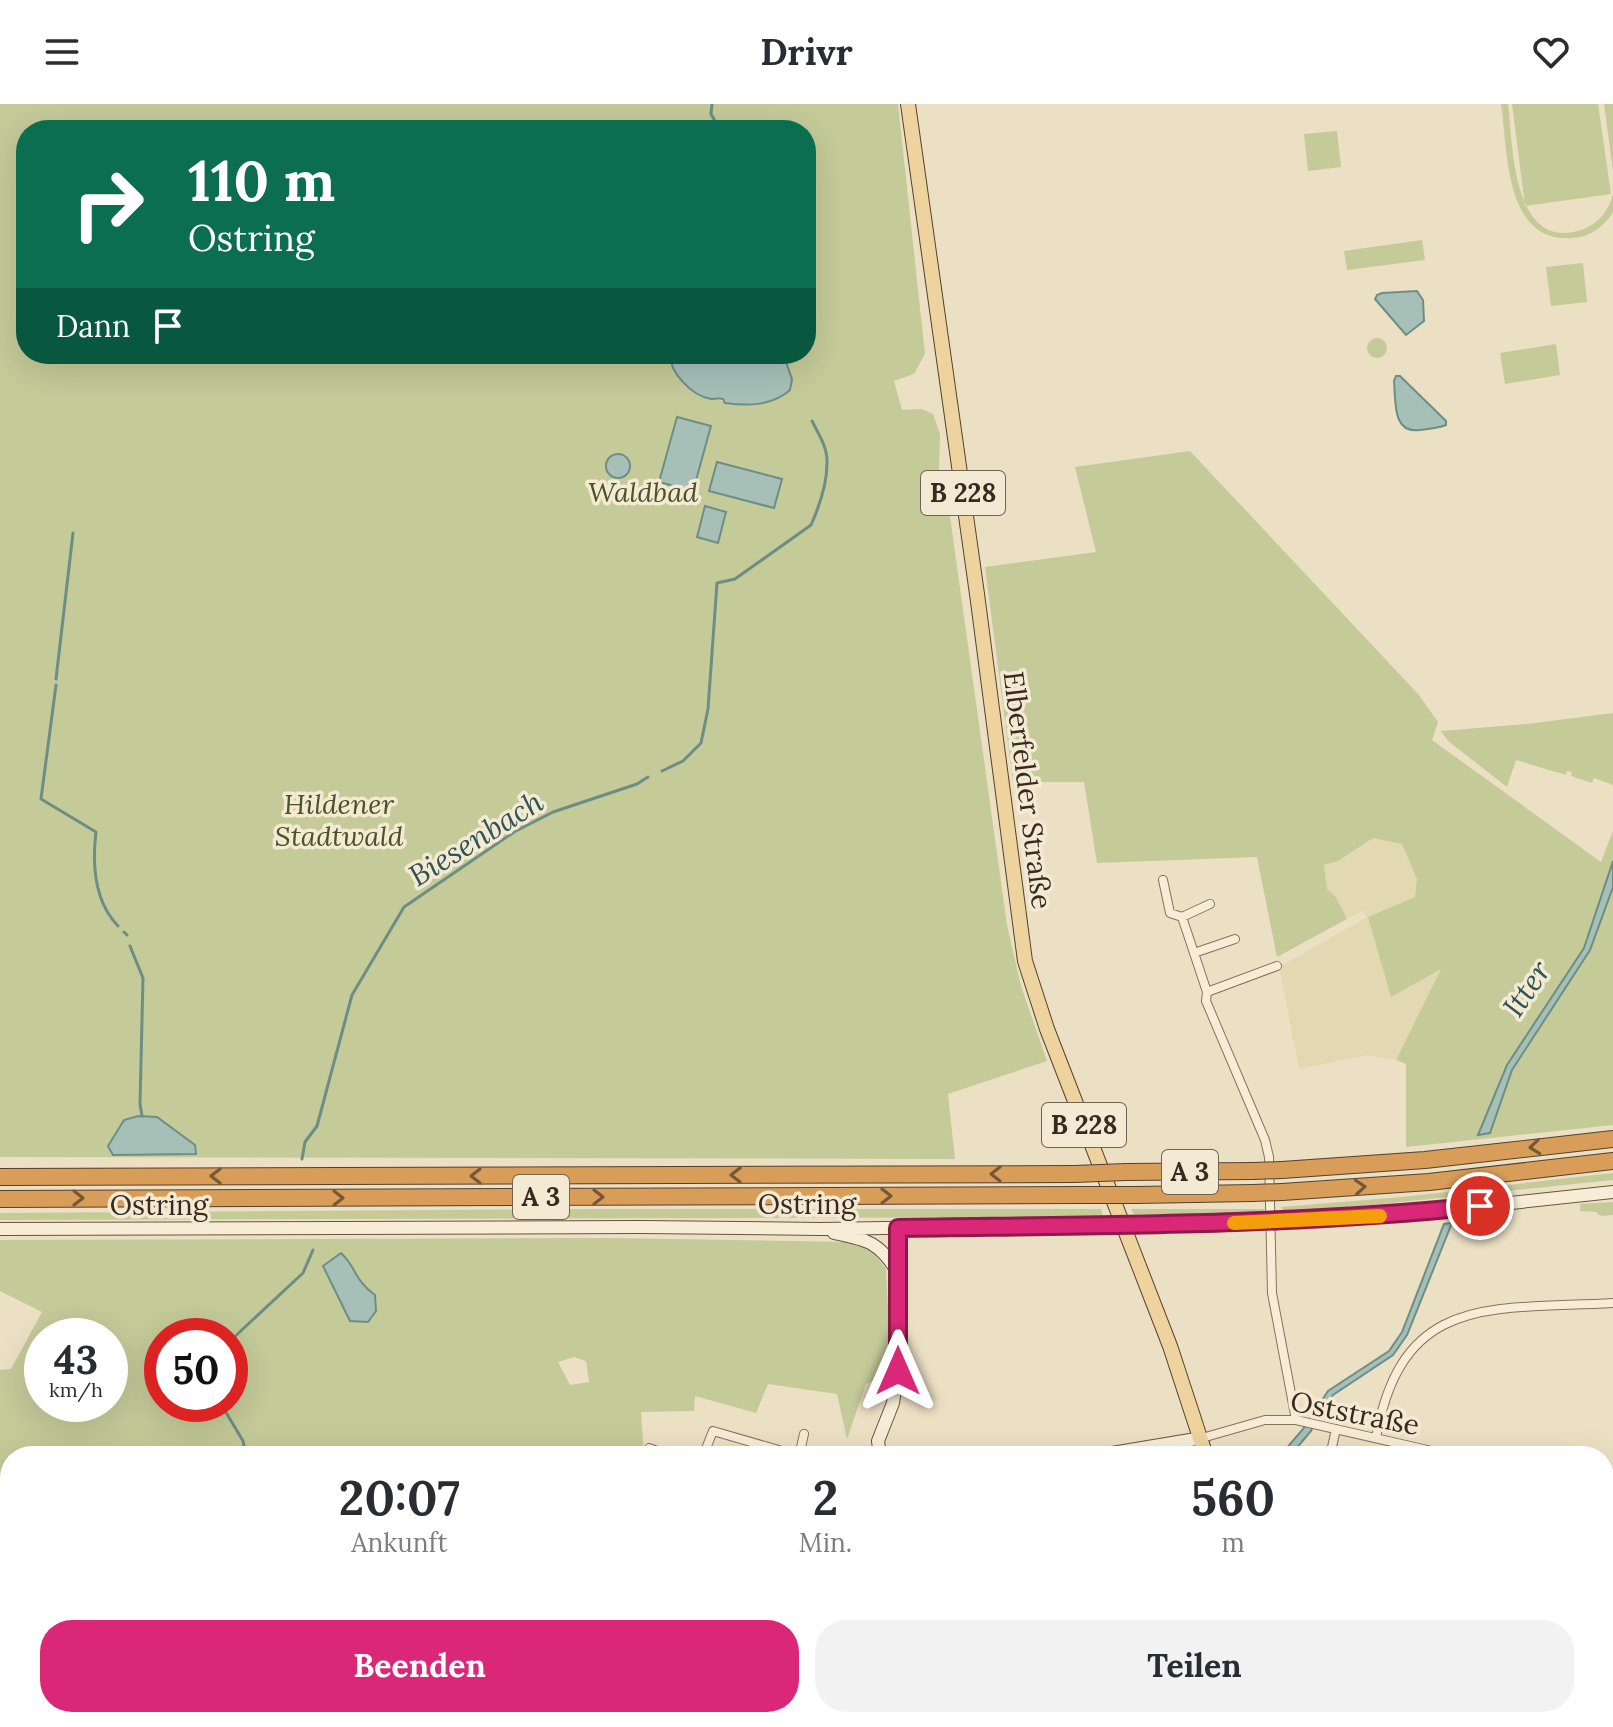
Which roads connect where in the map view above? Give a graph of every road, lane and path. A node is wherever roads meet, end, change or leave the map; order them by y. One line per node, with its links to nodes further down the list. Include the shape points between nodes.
1 (908, 104): 22 (main road, Elberfelder Straße / B 228, via 1025,961)
2 (1163, 880): 4 (street, via 1170,913)
3 (1210, 904): 4 (street)
4 (1182, 917): 6 (street)
5 (1235, 939): 6 (street)
6 (1194, 953): 8 (street)
7 (1277, 966): 8 (street)
8 (1207, 992): 19 (street, via 1206,1001 1269,1157 1272,1293)
9 (1613, 1139): 11 (highway, A 3, one-way to 11, bridge, via 1425,1160 1253,1171)
10 (1613, 1161): 13 (highway, A 3, one-way to 10, bridge, via 1253,1193 1429,1182)
11 (0, 1177)
12 (1613, 1192): 14 (main road, Ostring, bridge, via 1399,1215 1286,1221)
13 (0, 1199)
14 (898, 1228): 16 (main road, Ostring); 17 (main road)
15 (0, 1229): 16 (main road, Ostring)
16 (820, 1229): 17 (main road, via 873,1243)
17 (898, 1272): 27 (main road, via 898,1371)
18 (1613, 1303): 23 (street, via 1478,1313 1437,1326 1419,1340 1393,1376)
19 (1301, 1420): 20 (street, Oststraße); 22 (street, Oststraße, via 1265,1420)
20 (1336, 1429): 23 (street, Oststraße); 30 (street)
21 (804, 1434): 26 (street)
22 (1202, 1438): 28 (main road); 29 (main road, Elberfelder Straße / B 228)
23 (1376, 1438): 31 (street, Oststraße)
24 (707, 1446): 25 (street, via 713,1431)
25 (765, 1446)
26 (801, 1446)
27 (879, 1446)
28 (1154, 1446)
29 (1204, 1446)
30 (1332, 1446)
31 (1411, 1446)

